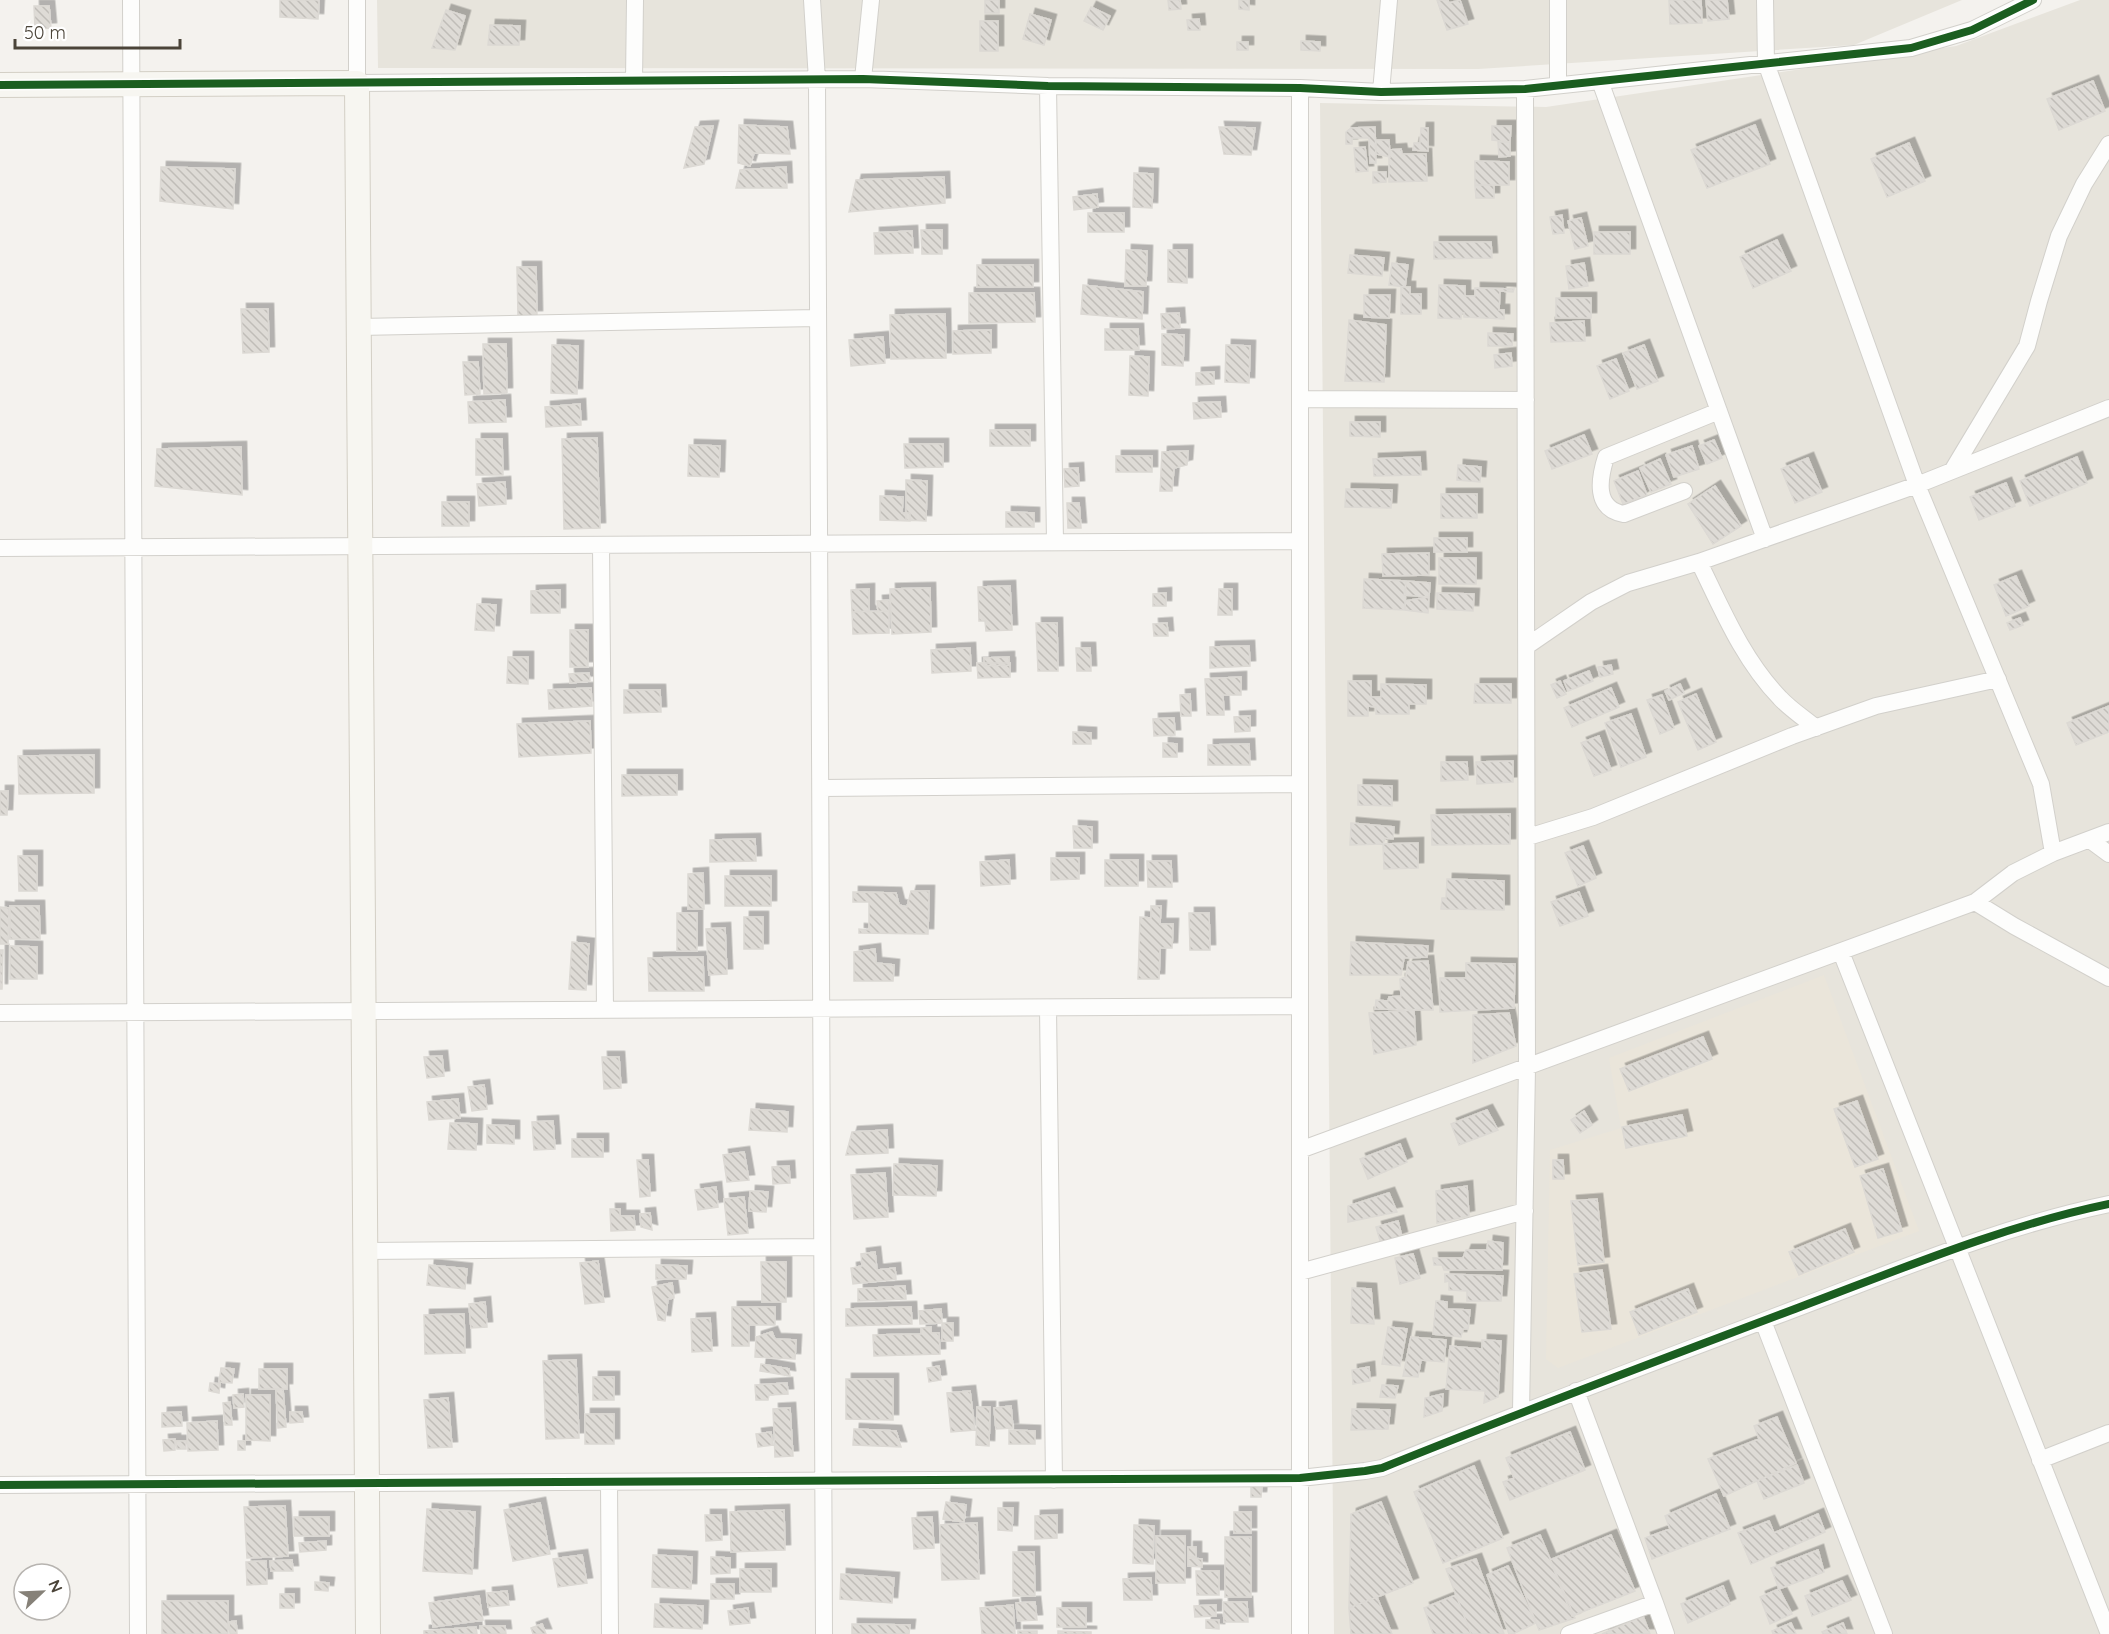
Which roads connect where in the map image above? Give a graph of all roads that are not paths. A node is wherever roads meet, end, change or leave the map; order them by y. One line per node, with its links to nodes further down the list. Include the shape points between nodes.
1 (130, 0): 16 (street)
2 (357, 0): 15 (street)
3 (635, 0): 13 (street)
4 (812, 0): 12 (street)
5 (871, 0): 11 (street)
6 (1389, 0): 22 (street)
7 (1558, 0): 17 (street)
8 (1764, 0): 10 (street)
9 (2033, 0): 10 (street, via 1972,30 1911,48)
10 (1766, 63): 14 (street); 31 (street)
11 (863, 79): 12 (street); 19 (street)
12 (818, 80): 13 (street); 24 (street)
13 (634, 81): 15 (street)
14 (1600, 81): 17 (street); 29 (street)
15 (357, 83): 16 (street); 25 (street)
16 (131, 84): 18 (street); 39 (street)
17 (1558, 84): 21 (street)
18 (0, 85)
19 (1048, 86): 20 (street); 35 (street)
20 (1300, 88): 22 (street); 26 (street)
21 (1525, 89): 22 (street); 27 (street)
22 (1381, 92)
23 (2109, 144): 30 (street, via 2059,236 2027,346)
24 (818, 318): 25 (street); 36 (street)
25 (359, 327): 38 (street)
26 (1300, 399): 27 (street); 34 (street)
27 (1526, 400): 42 (street)
28 (2109, 408): 30 (street)
29 (1719, 411): 32 (street, via 1606,458 1599,479 1606,505 1624,514); 33 (street)
30 (1952, 471): 31 (street)
31 (1917, 485): 33 (street); 43 (street)
32 (1684, 491)
33 (1764, 539): 41 (street)
34 (1300, 541): 35 (street); 45 (street)
35 (1055, 542): 36 (street)
36 (820, 544): 37 (street); 46 (street)
37 (600, 545): 38 (street); 58 (street)
38 (360, 546): 39 (street); 59 (street)
39 (133, 547): 40 (street); 61 (street)
40 (0, 548)
41 (1699, 562): 42 (street, via 1611,590); 44 (street, via 1756,670 1780,699)
42 (1527, 646): 48 (street)
43 (1998, 679): 44 (street, via 1876,706); 50 (street, via 2041,784)
44 (1816, 728): 48 (street, via 1593,817)
45 (1300, 784): 46 (street); 55 (street)
46 (821, 788): 57 (street)
47 (2109, 832): 49 (street)
48 (1528, 837): 62 (street)
49 (2090, 840): 50 (street); 51 (street)
50 (2053, 853): 52 (street, via 2013,873)
51 (2109, 854)
52 (1976, 902): 53 (street); 54 (street)
53 (1841, 952): 62 (street); 67 (street)
54 (2109, 978)
55 (1300, 1006): 56 (street); 63 (street)
56 (1048, 1008): 57 (street); 76 (street)
57 (822, 1009): 58 (street); 66 (street)
58 (605, 1010): 59 (street)
59 (364, 1012): 61 (street); 68 (street)
60 (0, 1013): 61 (street)
61 (135, 1013): 80 (street)
62 (1527, 1068): 63 (street); 65 (street)
63 (1300, 1150): 69 (street)
64 (2109, 1204): 67 (street)
65 (1525, 1211): 69 (street); 72 (street)
66 (822, 1247): 68 (street); 77 (street)
67 (1957, 1248): 70 (street); 74 (street)
68 (365, 1251): 79 (street)
69 (1300, 1272): 75 (street)
70 (1763, 1321): 71 (street); 90 (street)
71 (1576, 1391): 72 (street); 82 (street)
72 (1521, 1412): 75 (street, via 1382,1468)
73 (2109, 1433): 74 (street)
74 (2040, 1460): 91 (street)
75 (1300, 1478): 76 (street); 87 (street)
76 (1054, 1480): 77 (street)
77 (824, 1481): 78 (street); 86 (street)
78 (609, 1482): 79 (street); 85 (street)
79 (367, 1483): 80 (street); 84 (street)
80 (137, 1484): 81 (street); 83 (street)
81 (0, 1485)
82 (1655, 1603): 88 (street); 89 (street)
83 (138, 1634)
84 (368, 1634)
85 (610, 1634)
86 (824, 1634)
87 (1300, 1634)
88 (1569, 1634)
89 (1666, 1634)
90 (1884, 1634)
91 (2109, 1634)

